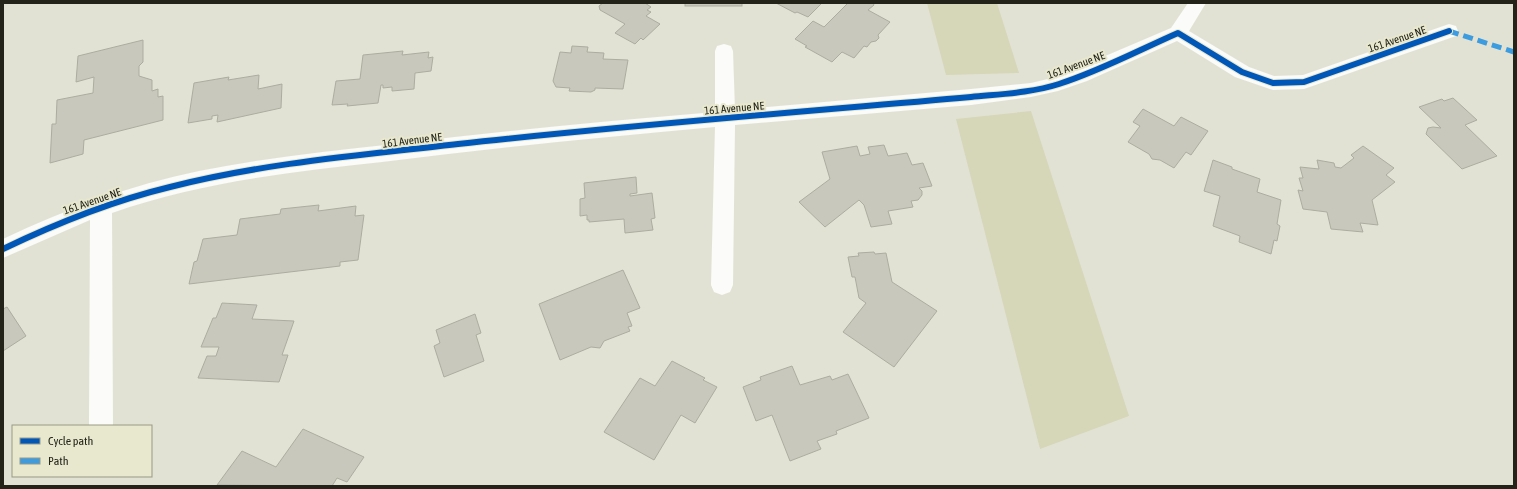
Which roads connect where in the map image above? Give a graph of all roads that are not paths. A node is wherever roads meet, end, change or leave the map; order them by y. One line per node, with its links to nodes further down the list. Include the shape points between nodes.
1 (1197, 3): 3 (street)
2 (1449, 31): 3 (street, 161 Avenue NE, via 1304,82 1273,83 1242,72)
3 (1178, 33): 5 (street, 161 Avenue NE, via 1080,76 1037,88 971,97)
4 (724, 51): 5 (street, 161 Avenue NE)
5 (725, 119): 6 (street, 161 Avenue NE, via 535,135 235,173 158,190); 8 (street, 161 Avenue NE)
6 (101, 207): 7 (street, 161 Avenue NE, via 40,230); 9 (street, 161 Avenue NE)
7 (3, 249)
8 (722, 286)
9 (101, 425)

